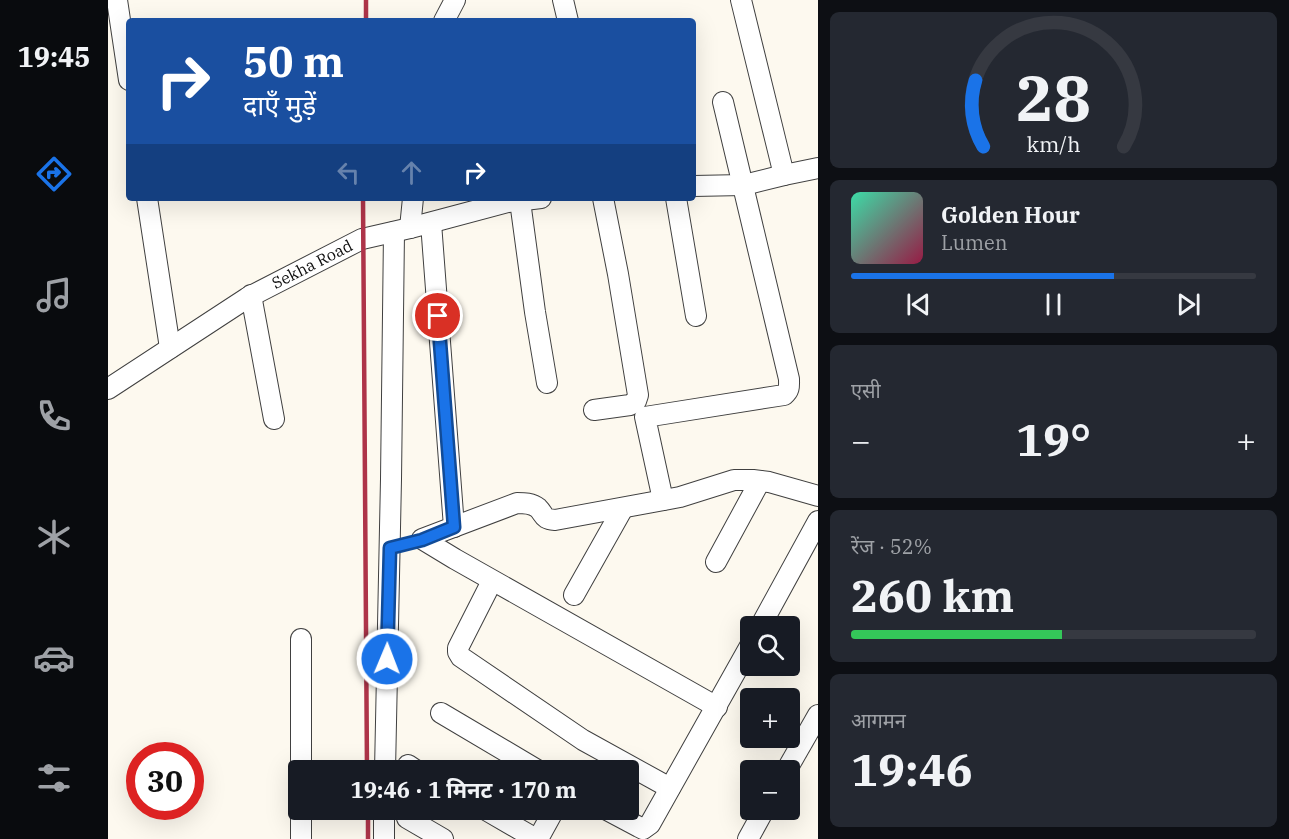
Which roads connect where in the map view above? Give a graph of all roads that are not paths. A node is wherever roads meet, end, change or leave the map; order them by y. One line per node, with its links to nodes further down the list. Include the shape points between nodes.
1 (117, 0): 7 (street)
2 (455, 0): 5 (street)
3 (563, 0): 6 (street)
4 (741, 0): 10 (street)
5 (446, 18)
6 (567, 18)
7 (126, 60)
8 (723, 102): 11 (street)
9 (818, 168): 10 (street)
10 (784, 174): 11 (street)
11 (744, 185): 12 (street); 29 (street, via 787,368 788,392 645,417)
12 (696, 186)
13 (147, 201): 22 (street)
14 (412, 201): 19 (street)
15 (520, 201): 18 (street, Sekha Road); 23 (street)
16 (604, 201): 25 (street, via 638,395 630,405)
17 (676, 201): 21 (street)
18 (431, 222): 19 (street, Sekha Road); 32 (street)
19 (402, 230): 20 (street, Sekha Road, via 362,238); 34 (street)
20 (251, 296): 22 (street, Sekha Road); 26 (street)
21 (696, 316)
22 (170, 348): 24 (street, Sekha Road)
23 (547, 383)
24 (108, 389)
25 (594, 410)
26 (273, 419)
27 (760, 481): 28 (street); 29 (street, via 734,480); 35 (street)
28 (818, 496)
29 (663, 500): 30 (street)
30 (623, 508): 32 (street, via 549,520 535,506 517,503); 37 (street)
31 (818, 521): 38 (street)
32 (454, 527): 33 (street)
33 (422, 540): 34 (street); 36 (street)
34 (390, 548): 45 (street)
35 (716, 562)
36 (492, 581): 41 (street); 48 (street, via 461,642 461,657 583,740)
37 (574, 595)
38 (766, 616)
39 (301, 639): 44 (street)
40 (740, 664): 41 (street)
41 (717, 707): 48 (street)
42 (441, 713): 46 (street)
43 (818, 715): 47 (street)
44 (301, 760)
45 (385, 760)
46 (520, 760)
47 (792, 760)
48 (670, 788): 54 (street, via 650,824 643,829)
49 (301, 820): 56 (street)
50 (384, 820): 57 (street)
51 (409, 820): 58 (street)
52 (504, 820): 59 (street)
53 (548, 820): 59 (street)
54 (626, 820)
55 (758, 820): 60 (street)
56 (301, 839)
57 (384, 839)
58 (443, 839)
59 (537, 839)
60 (748, 839)

